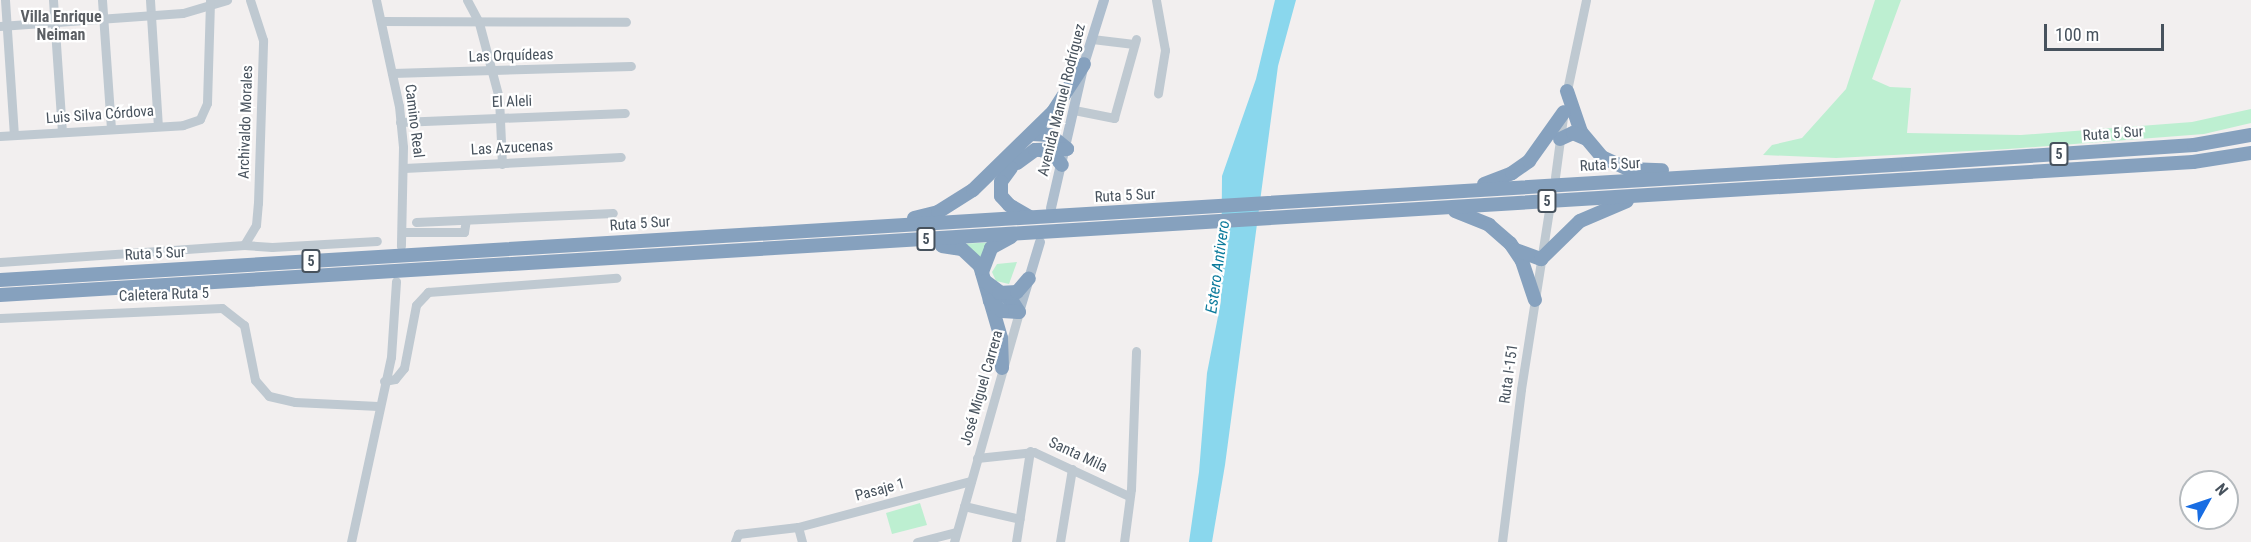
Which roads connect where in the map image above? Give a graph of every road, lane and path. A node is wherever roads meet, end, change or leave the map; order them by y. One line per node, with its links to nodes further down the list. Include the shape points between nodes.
1 (4, 0): 19 (street)
2 (53, 0): 16 (street)
3 (102, 0): 14 (street)
4 (150, 0): 13 (street)
5 (227, 0): 12 (street)
6 (250, 0): 65 (street, Archivaldo Morales, via 263,40 257,213 252,234)
7 (376, 0): 15 (street, Camino Real)
8 (467, 0): 18 (street)
9 (1104, 0): 20 (main road, Avenida Manuel Rodríguez)
10 (1156, 0): 26 (street, via 1165,50)
11 (1586, 0): 25 (street)
12 (210, 4): 13 (street); 32 (street, Luis Silva Córdova, via 207,103 200,118 188,124)
13 (151, 16): 14 (street); 32 (street)
14 (104, 19): 16 (street); 33 (street)
15 (381, 21): 18 (street); 24 (street, Camino Real)
16 (55, 22): 19 (street); 34 (street)
17 (626, 22): 18 (street)
18 (479, 23): 23 (street)
19 (3, 26): 36 (street)
20 (1092, 39): 21 (main road, Avenida Manuel Rodríguez); 27 (street, via 1135,42 1113,118)
21 (1084, 64): 27 (main road, Avenida Manuel Rodríguez); 35 (highway, via 1059,104)
22 (631, 66): 23 (street, Las Orquídeas)
23 (491, 72): 24 (street, Las Orquídeas); 30 (street)
24 (392, 73): 31 (street, Camino Real)
25 (1567, 91): 28 (street); 39 (highway)
26 (1158, 93)
27 (1074, 110): 41 (main road, Avenida Manuel Rodríguez)
28 (1564, 112): 40 (street); 50 (highway, via 1541,148 1521,167 1503,177)
29 (625, 113): 30 (street, El Aleli)
30 (500, 118): 31 (street, El Aleli); 45 (street)
31 (400, 122): 47 (street, Camino Real)
32 (158, 126): 33 (street, Luis Silva Córdova)
33 (111, 129): 34 (street, Luis Silva Córdova)
34 (62, 132): 36 (street, Luis Silva Córdova)
35 (1032, 134): 41 (highway, via 1050,135); 59 (highway, via 956,202 920,217)
36 (14, 135): 38 (street, Luis Silva Córdova)
37 (2251, 135): 48 (highway, Ruta 5 Sur / 5, via 2157,148)
38 (0, 136)
39 (1584, 138): 40 (highway, via 1573,133); 48 (highway, via 1602,157 1628,169)
40 (1560, 139): 49 (street)
41 (1067, 148): 42 (highway); 46 (main road, Avenida Manuel Rodríguez)
42 (1039, 149): 46 (highway, via 1053,154); 56 (highway, via 1014,166 1000,182 1002,196 1009,205)
43 (2251, 153): 51 (highway, Ruta 5 Sur / 5, via 2193,162)
44 (621, 157): 45 (street, Las Azucenas)
45 (502, 164): 47 (street, Las Azucenas)
46 (1062, 165): 52 (main road, Avenida Manuel Rodríguez)
47 (405, 168): 60 (street, Camino Real)
48 (1745, 173): 50 (highway, Ruta 5 Sur / 5)
49 (1555, 177)
50 (1449, 192): 56 (highway, Ruta 5 Sur / 5)
51 (1656, 194): 53 (highway, Ruta 5 Sur / 5); 68 (highway, via 1590,215 1562,234)
52 (1051, 208)
53 (1438, 208): 61 (highway, Ruta 5 Sur / 5); 67 (highway, via 1480,220)
54 (1549, 211): 68 (street, Ruta I-151)
55 (613, 213): 57 (street)
56 (1032, 218): 59 (highway, Ruta 5 Sur / 5)
57 (466, 220): 58 (street); 60 (street, via 464,232)
58 (416, 222)
59 (870, 226): 73 (highway, Ruta 5 Sur / 5)
60 (403, 232): 66 (street, Camino Real)
61 (1019, 234): 64 (highway, Ruta 5 Sur / 5); 70 (highway, via 991,248)
62 (377, 241): 65 (street, via 272,248)
63 (1040, 242): 72 (main road, José Miguel Carrera)
64 (833, 243): 70 (highway, via 958,246 972,256); 75 (highway, Ruta 5 Sur / 5)
65 (244, 244): 69 (street)
66 (401, 246)
67 (1516, 250): 68 (highway); 77 (highway)
68 (1541, 259): 77 (street, Ruta I-151)
69 (0, 262)
70 (984, 276): 76 (highway)
71 (616, 278): 82 (street, via 428,292 416,305 404,368 395,379)
72 (1029, 278): 76 (highway, via 1017,292); 78 (main road, José Miguel Carrera)
73 (0, 280)
74 (396, 281): 82 (street, via 392,348)
75 (0, 295)
76 (994, 296): 78 (highway); 81 (highway)
77 (1535, 300): 100 (street, Ruta I-151)
78 (1019, 312): 81 (street, José Miguel Carrera)
79 (0, 318): 83 (street, Caletera Ruta 5, via 222,308 244,325 253,374 269,396 295,402)
80 (1136, 351): 88 (street)
81 (1002, 368): 85 (street, José Miguel Carrera)
82 (384, 381): 83 (street)
83 (378, 406): 93 (street)
84 (1030, 451): 85 (street, Santa Mila); 86 (street, Santa Mila); 90 (street)
85 (977, 458): 87 (street, José Miguel Carrera)
86 (1072, 469): 88 (street, Santa Mila); 98 (street)
87 (970, 481): 89 (street, José Miguel Carrera); 91 (street, Pasaje 1)
88 (1129, 496): 99 (street)
89 (964, 506): 90 (street); 92 (street, José Miguel Carrera)
90 (1020, 519): 97 (street)
91 (798, 527): 94 (street, Pasaje 1, via 738,534); 95 (street)
92 (955, 537): 96 (street)
93 (351, 542)
94 (735, 542)
95 (802, 542)
96 (917, 542)
97 (1016, 542)
98 (1060, 542)
99 (1124, 542)
100 (1502, 542)

